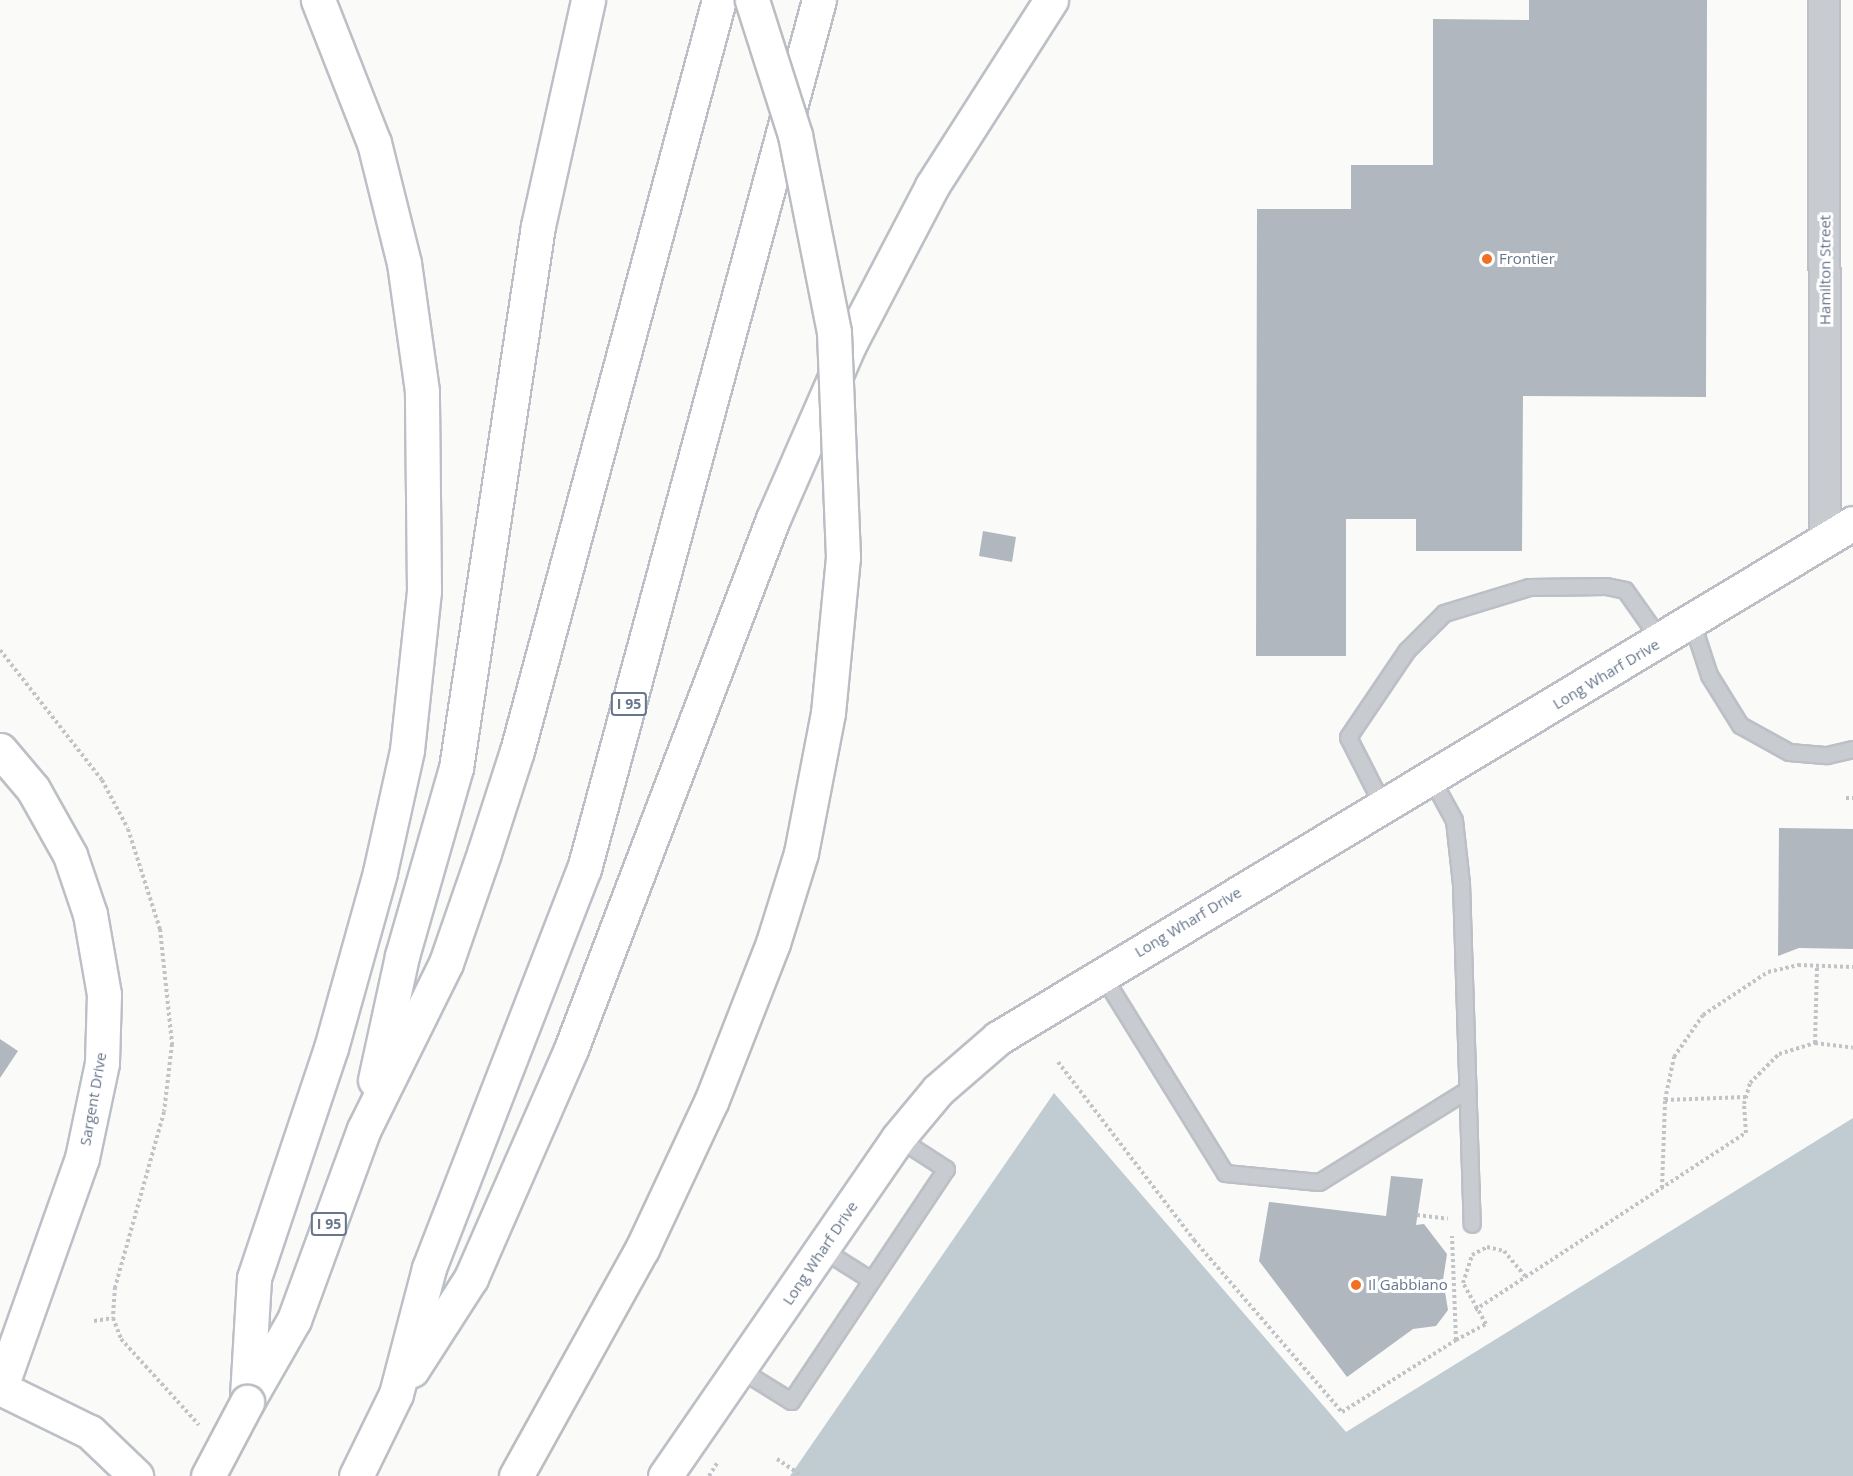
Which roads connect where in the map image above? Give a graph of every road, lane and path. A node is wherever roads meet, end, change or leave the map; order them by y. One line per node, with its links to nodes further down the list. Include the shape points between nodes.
1 (318, 0): 41 (main road, via 371,133 404,262 422,391 424,591 407,750 380,872 334,1037 254,1278)
2 (588, 0): 27 (main road, via 540,215 456,768 402,956)
3 (719, 0): 27 (main road, I 95, via 517,751 446,963)
4 (752, 0): 48 (main road, bridge, via 795,135 834,332 843,557 828,713 801,853 773,943 711,1102 642,1250)
5 (819, 0): 42 (main road, I 95, via 584,869 429,1268)
6 (1051, 0): 42 (main road, via 932,186 850,343 773,519 562,1071 471,1278)
7 (1824, 0): 9 (street, Hamilton Street)
8 (1853, 524): 9 (main road, Long Wharf Drive)
9 (1826, 541): 10 (main road, Long Wharf Drive)
10 (1692, 623): 11 (main road, Long Wharf Drive); 12 (lane, via 1709,675 1740,725 1789,752 1827,755)
11 (1661, 640): 14 (main road, Long Wharf Drive); 17 (lane, via 1625,590 1606,586 1529,587 1444,613 1407,650 1348,737)
12 (1853, 749)
13 (0, 750): 40 (main road, Sargent Drive, via 33,789 70,855 90,914 104,994 102,1063 82,1158)
14 (1431, 778): 17 (main road, Long Wharf Drive); 24 (lane, via 1454,820)
15 (1846, 798): 16 (path)
16 (1853, 798)
17 (1383, 806): 20 (main road, Long Wharf Drive)
18 (1817, 965): 19 (path); 21 (path); 26 (path, via 1768,972 1710,1008 1674,1057)
19 (1853, 967)
20 (1101, 974): 24 (lane, via 1224,1173 1319,1182); 28 (main road, Long Wharf Drive, via 998,1038 938,1090)
21 (1815, 1043): 22 (path); 25 (path, via 1779,1054 1750,1083)
22 (1853, 1048)
23 (1058, 1062): 38 (path, via 1194,1240 1342,1412)
24 (1467, 1090): 31 (lane)
25 (1746, 1097): 26 (path); 29 (path, via 1746,1133)
26 (1665, 1100): 29 (path)
27 (364, 1129): 41 (main road, I 95, via 294,1320)
28 (898, 1138): 32 (main road, Long Wharf Drive); 34 (lane, via 945,1169)
29 (1662, 1188): 33 (path)
30 (1417, 1215): 38 (path, via 1451,1219)
31 (1472, 1224)
32 (822, 1250): 34 (lane); 39 (main road, Long Wharf Drive)
33 (1525, 1276): 35 (path); 35 (path, via 1503,1251 1487,1247 1472,1255 1463,1283)
34 (871, 1280): 39 (lane, via 791,1401)
35 (1475, 1310): 38 (path, via 1486,1324)
36 (113, 1318): 37 (path)
37 (94, 1321)
38 (1456, 1340)
39 (741, 1370): 49 (main road, Long Wharf Drive)
40 (0, 1388): 45 (main road, via 90,1432)
41 (247, 1402): 46 (main road, I 95, bridge)
42 (391, 1407): 47 (main road, I 95)
43 (722, 1456): 50 (path)
44 (777, 1459): 51 (path)
45 (136, 1476)
46 (208, 1476)
47 (356, 1476)
48 (516, 1476)
49 (665, 1476)
50 (709, 1476)
51 (802, 1476)

